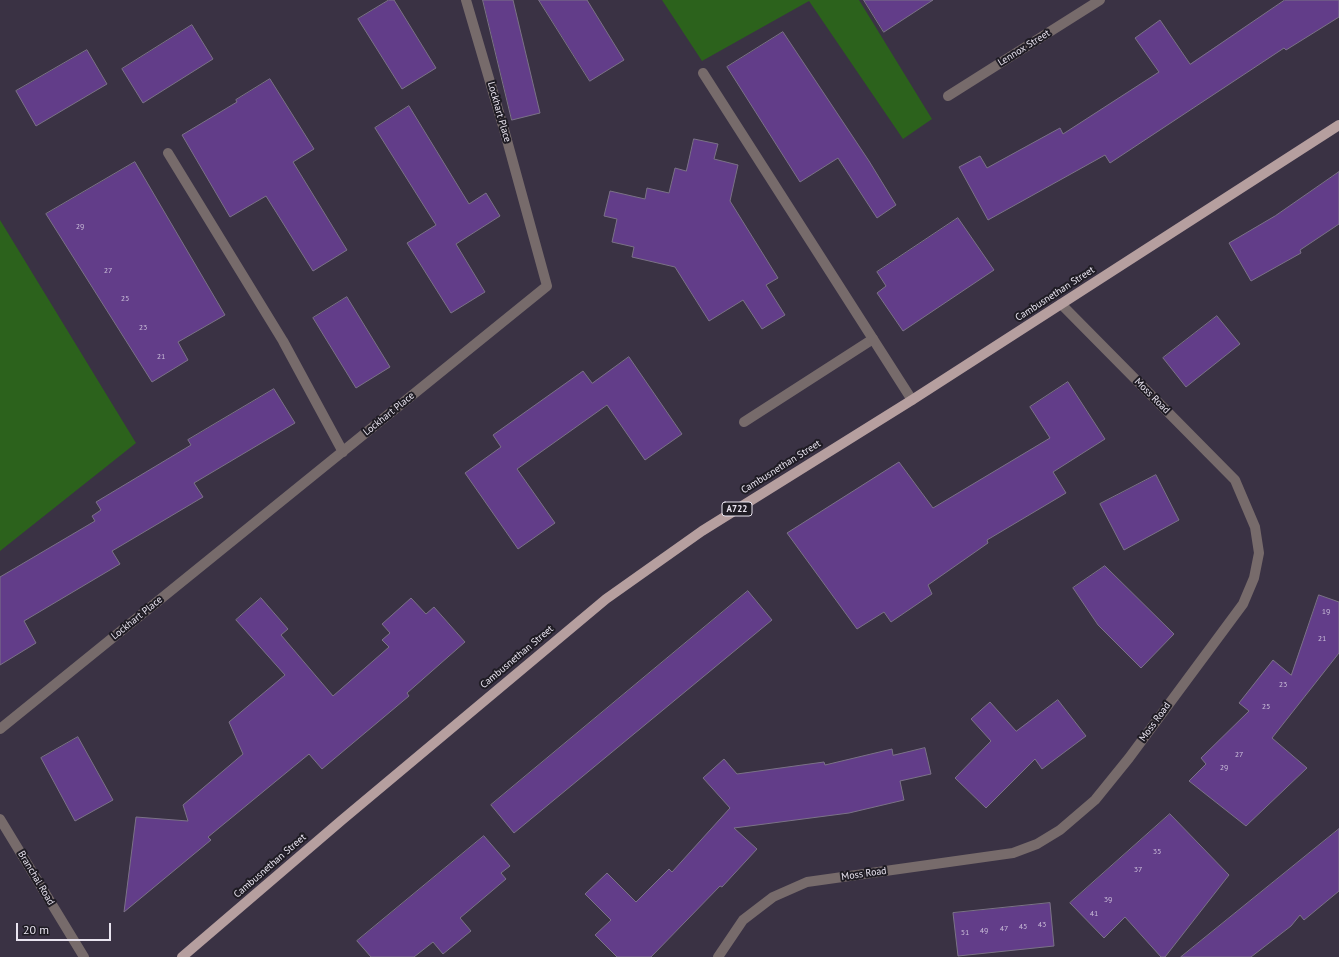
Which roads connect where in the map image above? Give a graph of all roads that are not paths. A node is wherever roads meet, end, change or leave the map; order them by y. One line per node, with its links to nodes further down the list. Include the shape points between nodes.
1 (466, 0): 11 (street, Lockhart Place, via 547,286)
2 (1100, 0): 4 (street, Lennox Street)
3 (703, 73): 8 (street)
4 (948, 96)
5 (1339, 125): 7 (main road, Cambusnethan Street / A722)
6 (168, 153): 11 (street, via 283,341)
7 (1061, 304): 9 (main road, Cambusnethan Street / A722); 16 (street, Moss Road, via 1235,480 1255,527 1259,552 1254,578 1243,604 1095,800 1060,830 1037,844 1013,853 807,882 773,898 743,920)
8 (873, 339): 9 (street); 10 (street)
9 (912, 400): 15 (main road, Cambusnethan Street / A722, via 702,531 606,599 354,809)
10 (744, 422)
11 (343, 452): 12 (street, Lockhart Place)
12 (0, 729)
13 (0, 819): 14 (street, Branchal Road)
14 (84, 957)
15 (182, 957)
16 (718, 957)

